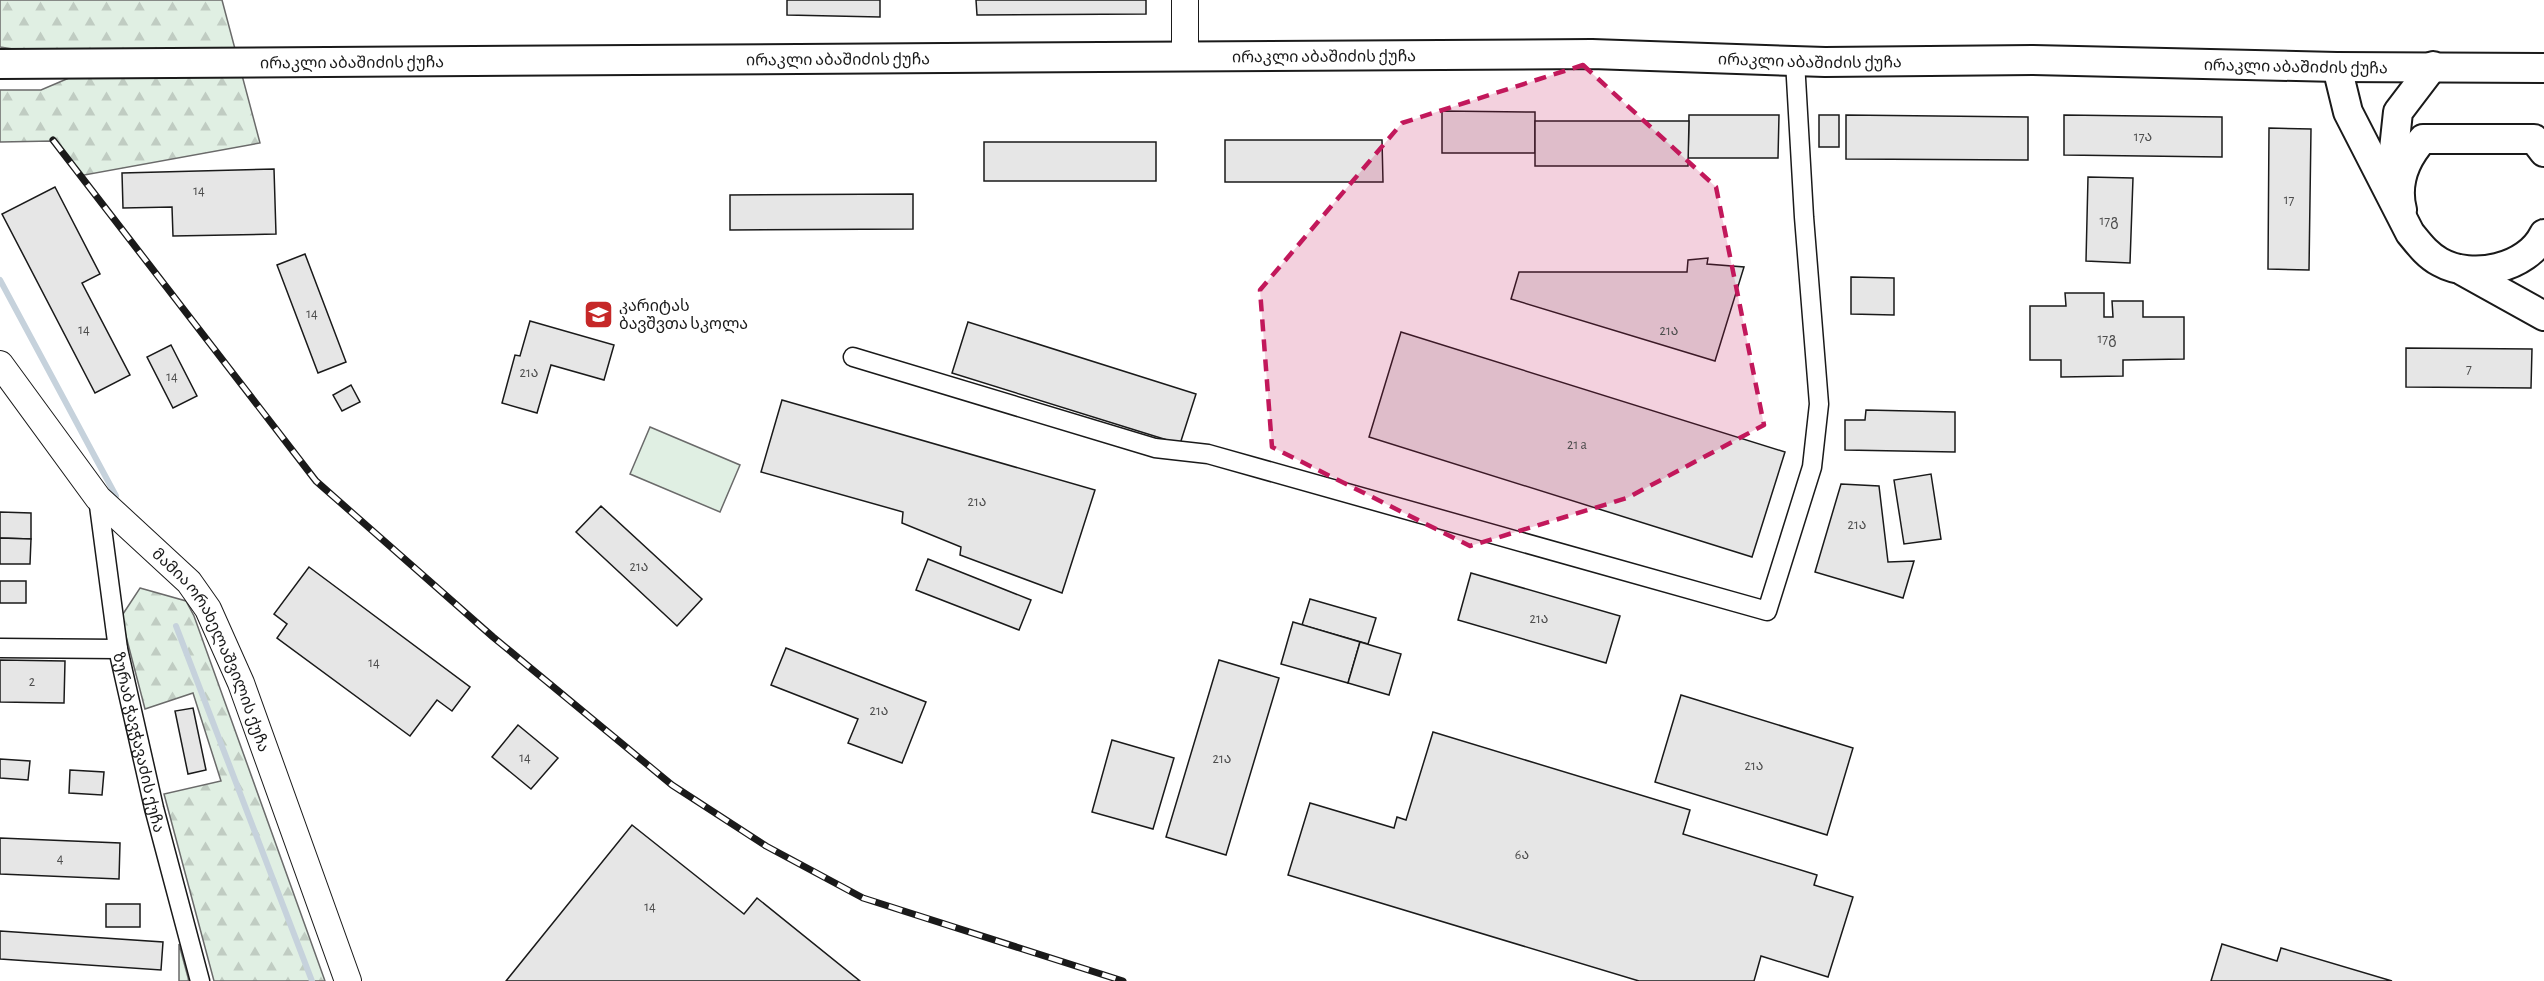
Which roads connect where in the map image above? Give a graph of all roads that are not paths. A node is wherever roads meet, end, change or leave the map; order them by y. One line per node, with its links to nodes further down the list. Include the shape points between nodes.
1 (1185, 0): 2 (street)
2 (1185, 56): 3 (main road, ირაკლი აბაშიძის ქუჩა, via 1592,54); 4 (main road, ირაკლი აბაშიძის ქუჩა)
3 (1795, 61): 6 (main road, ირაკლი აბაშიძის ქუჩა, via 2032,60); 14 (street, via 1820,404 1812,467 1767,611 1208,454 1155,448)
4 (0, 64)
5 (2433, 66): 6 (main road, ირაკლი აბაშიძის ქუჩა); 7 (main road, ირაკლი აბაშიძის ქუჩა); 9 (main road, via 2398,112)
6 (2337, 67): 9 (main road, via 2348,112)
7 (2544, 68)
8 (2544, 152): 10 (main road, via 2534,139 2423,138 2409,154 2401,176 2399,200)
9 (2390, 191): 10 (main road)
10 (2405, 224): 12 (main road, via 2423,250)
11 (2544, 234): 12 (main road, via 2520,260 2492,270)
12 (2462, 270): 13 (main road)
13 (2544, 316)
14 (853, 357)
15 (0, 364): 16 (street, მამია ორახელაშვილის ქუჩა)
16 (98, 498): 18 (street, ზურაბ ჭავჭავაძის ქუჩა); 20 (street, მამია ორახელაშვილის ქუჩა, via 189,582 208,609 241,683)
17 (0, 648): 18 (street)
18 (118, 649): 19 (street, ზურაბ ჭავჭავაძის ქუჩა, via 154,808)
19 (200, 981)
20 (348, 981)

